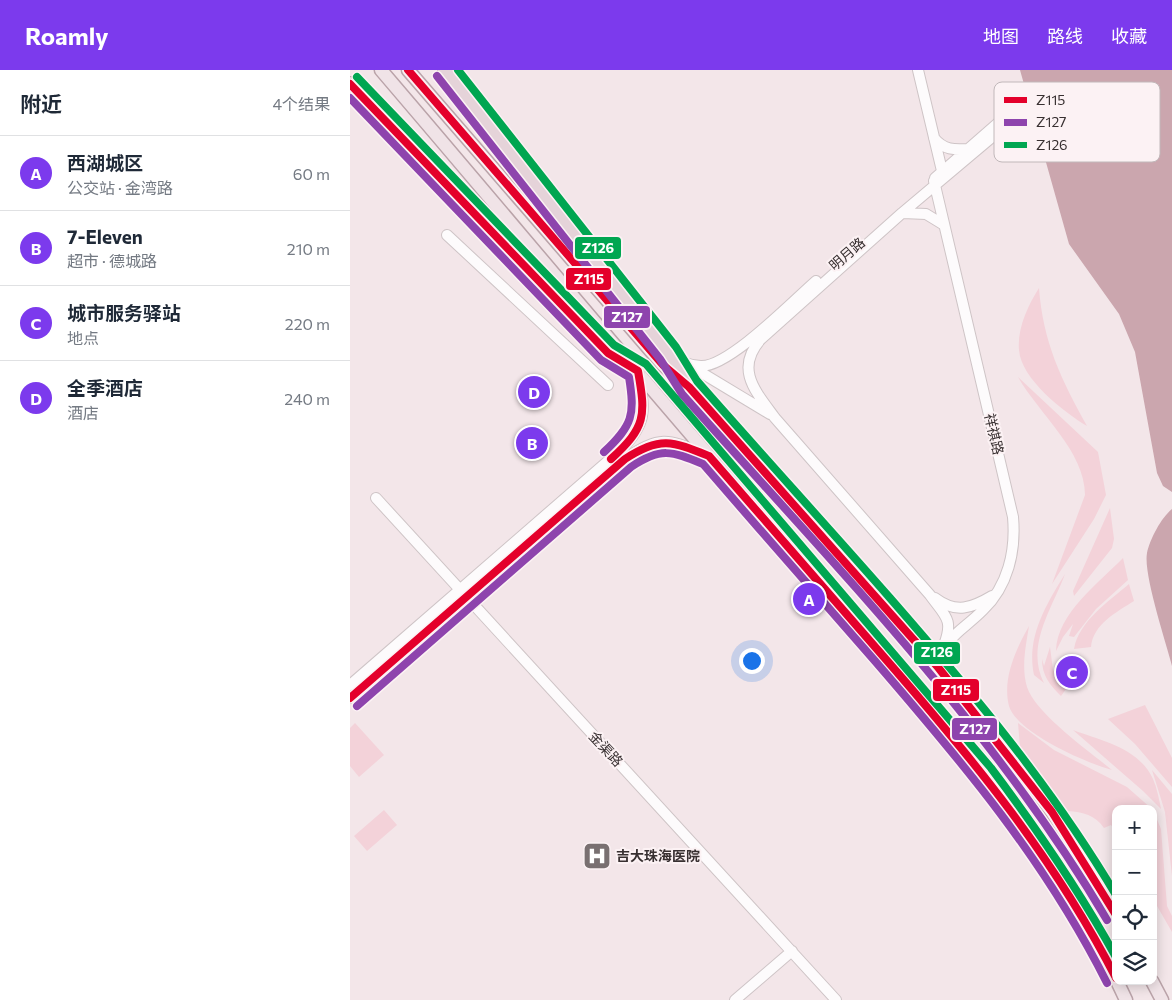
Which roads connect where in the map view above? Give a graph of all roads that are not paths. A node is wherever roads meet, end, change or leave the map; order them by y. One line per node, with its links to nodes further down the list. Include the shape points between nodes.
1 (381, 70): 16 (main road)
2 (408, 70): 18 (main road, via 663,365)
3 (445, 70): 14 (highway)
4 (918, 70): 8 (street, 祥祺路)
5 (350, 84): 16 (highway, via 608,353)
6 (994, 129): 9 (street, 明月路)
7 (994, 131): 10 (street, 明月路)
8 (934, 138): 9 (street, via 948,149); 10 (street, 祥祺路)
9 (968, 149): 10 (street, 明月路)
10 (939, 179): 11 (street, 明月路); 12 (street, 祥祺路); 15 (street, 明月路, via 730,355 712,365)
11 (902, 213): 12 (street, via 926,214); 19 (street, 明月路, via 761,340 750,355 750,379)
12 (944, 225): 24 (street, 祥祺路, via 1014,517 1015,535 1010,564)
13 (447, 235): 17 (street)
14 (668, 353): 15 (street); 18 (highway)
15 (688, 365): 19 (street)
16 (638, 372): 20 (street, via 643,400 642,422); 21 (main road)
17 (608, 385)
18 (689, 387): 27 (main road)
19 (775, 418): 25 (street)
20 (624, 454): 21 (street, via 659,440 679,443); 23 (street)
21 (709, 456): 32 (main road, via 983,774 1077,907)
22 (376, 498): 23 (street, 金渠路)
23 (463, 593): 28 (street); 29 (street); 31 (street, 金渠路)
24 (996, 594): 25 (street, via 963,609 952,608); 26 (street, 祥祺路, via 984,610)
25 (930, 595): 26 (street, via 950,625)
26 (944, 645): 27 (street, 祥祺路)
27 (936, 666): 30 (main road, via 1052,812)
28 (350, 685)
29 (350, 698)
30 (1112, 909)
31 (792, 951): 35 (street); 36 (street, 金渠路)
32 (1112, 973)
33 (1118, 985): 37 (main road)
34 (1154, 985): 38 (main road)
35 (735, 1000)
36 (836, 1000)
37 (1126, 1000)
38 (1162, 1000)

